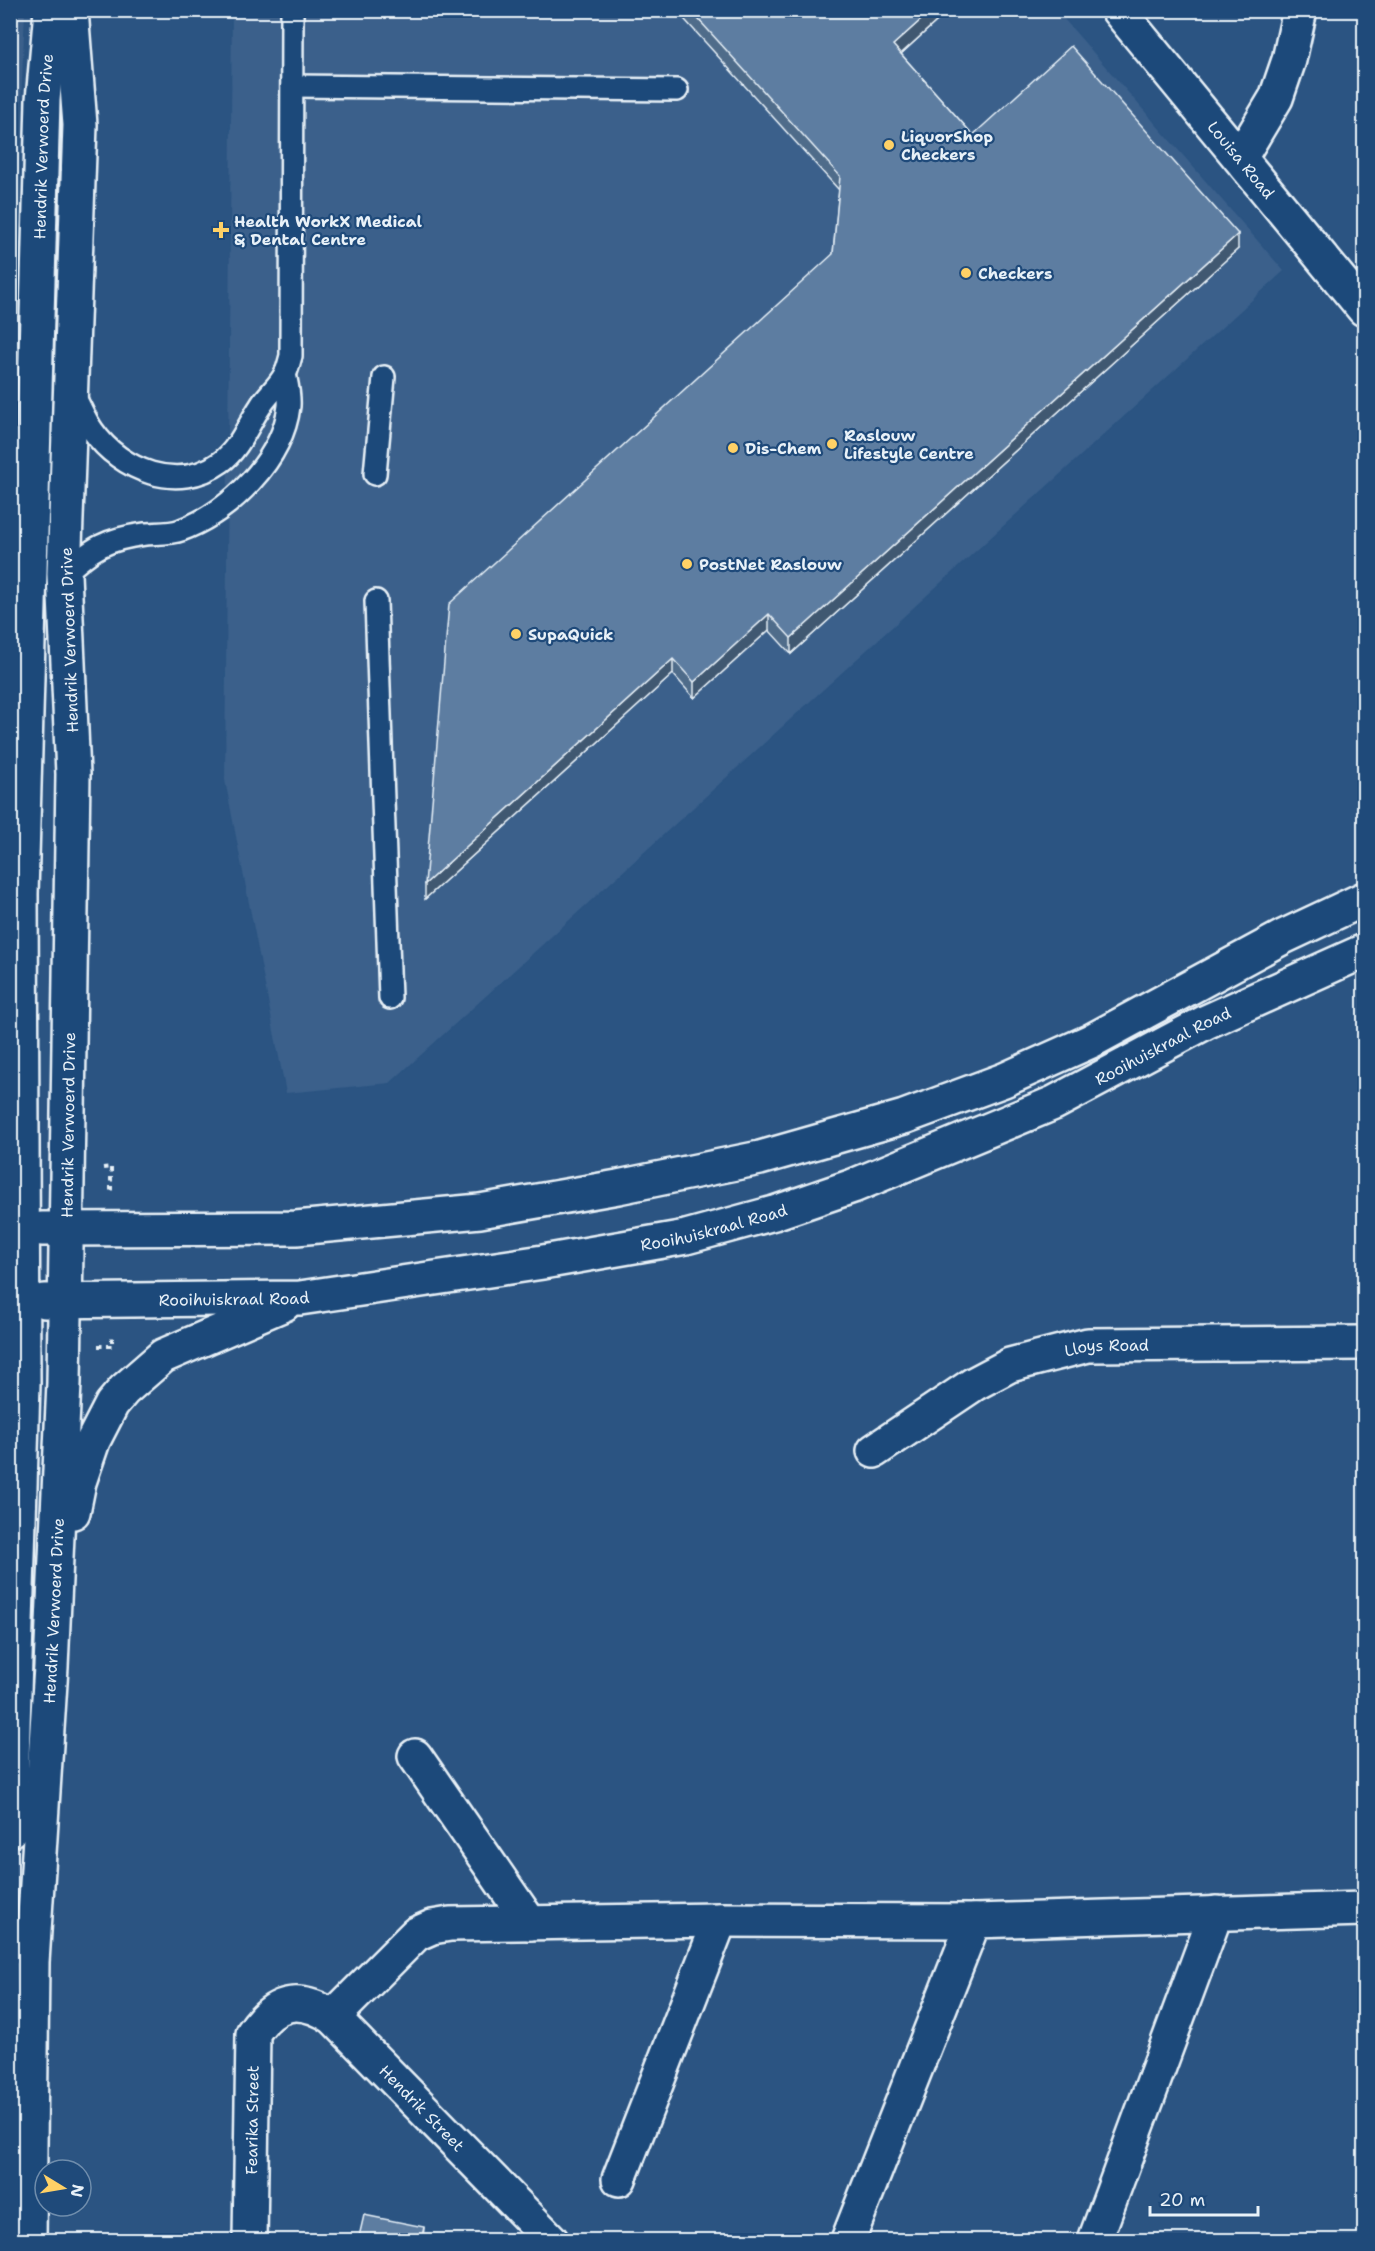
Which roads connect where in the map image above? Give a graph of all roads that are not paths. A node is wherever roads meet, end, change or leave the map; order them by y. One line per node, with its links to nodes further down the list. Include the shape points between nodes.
1 (51, 10): 19 (street, Hendrik Verwoerd Drive, via 43,100 21,894)
2 (71, 10): 12 (street, Hendrik Verwoerd Drive, via 80,125)
3 (292, 10): 6 (lane)
4 (1118, 10): 8 (street, Louisa Road)
5 (1300, 10): 8 (street, via 1290,60 1276,98)
6 (292, 86): 7 (lane); 10 (lane, via 291,356)
7 (677, 90)
8 (1240, 158): 9 (street, Louisa Road)
9 (1365, 309)
10 (285, 374): 12 (lane, via 222,462 206,471 169,478 144,472 117,456 93,431); 14 (lane, via 289,403 283,430 262,466 232,501 180,531 107,542 89,551)
11 (384, 377): 13 (lane)
12 (70, 388): 14 (street, Hendrik Verwoerd Drive)
13 (375, 474)
14 (64, 574): 20 (street, Hendrik Verwoerd Drive, via 73,774)
15 (376, 601): 18 (lane)
16 (1365, 899): 20 (street, via 1282,937 1091,1041 1004,1080 904,1117 760,1158 480,1211 296,1227)
17 (1365, 951): 21 (street, Rooihuiskraal Road, via 1206,1023 1054,1103 853,1186 774,1213 625,1249)
18 (390, 998)
19 (16, 1229): 20 (street); 23 (street, Hendrik Verwoerd Drive)
20 (65, 1229): 22 (street, Hendrik Verwoerd Drive)
21 (300, 1298): 22 (street, Rooihuiskraal Road); 28 (street, via 163,1356 112,1404 93,1441 79,1482 65,1548)
22 (65, 1300): 23 (street, Rooihuiskraal Road); 28 (street, Hendrik Verwoerd Drive)
23 (17, 1301): 27 (street, Hendrik Verwoerd Drive, via 23,1383)
24 (1365, 1343): 25 (street, Lloys Road, via 1088,1345 1010,1365 974,1384)
25 (874, 1451)
26 (10, 1507): 27 (street)
27 (17, 1602): 30 (street, Hendrik Verwoerd Drive)
28 (51, 1667): 39 (street, Hendrik Verwoerd Drive, via 32,1962)
29 (415, 1756): 35 (street)
30 (10, 1830)
31 (1365, 1909): 32 (street)
32 (1215, 1913): 34 (street); 43 (street)
33 (720, 1920): 34 (street); 35 (street); 38 (street)
34 (974, 1920): 42 (street)
35 (530, 1923): 37 (street, via 450,1924 416,1934)
36 (276, 2008): 37 (street, Hendrik Street, via 299,2004 319,2008); 40 (street, Fearika Street, via 253,2033)
37 (333, 2018): 41 (street, Hendrik Street)
38 (619, 2179)
39 (29, 2241)
40 (250, 2241)
41 (551, 2241)
42 (848, 2241)
43 (1095, 2241)

